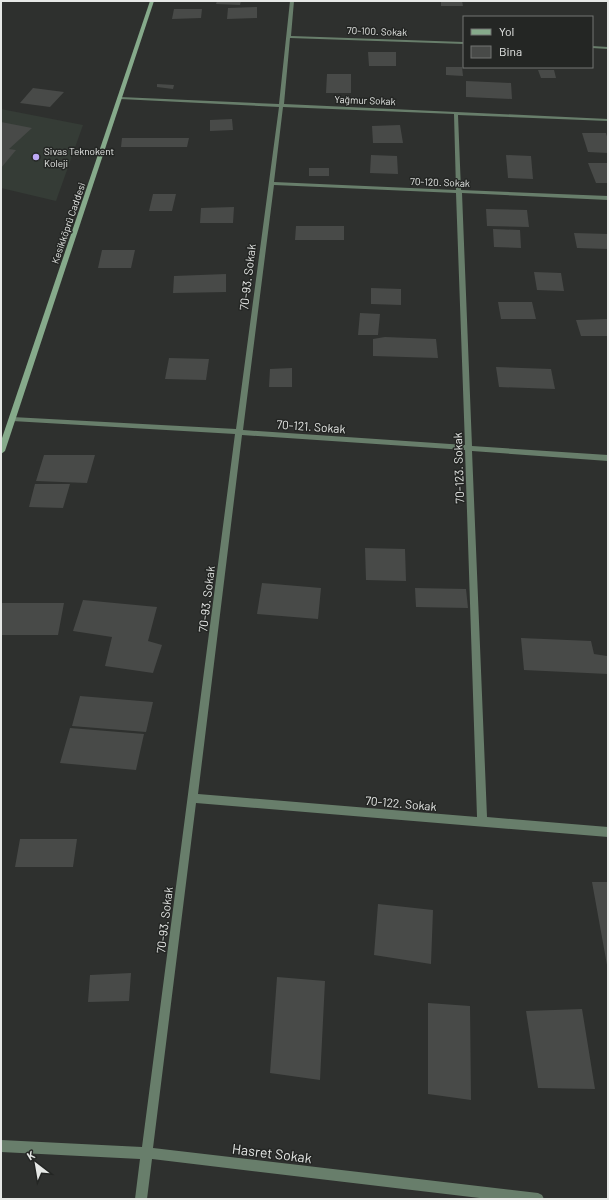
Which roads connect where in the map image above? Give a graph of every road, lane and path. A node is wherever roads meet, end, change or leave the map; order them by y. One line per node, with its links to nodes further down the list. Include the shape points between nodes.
1 (152, 1): 7 (street, Kesikköprü Caddesi)
2 (292, 1): 3 (street, 70-93. Sokak)
3 (289, 37): 4 (street, 70-100. Sokak); 8 (street, 70-93. Sokak)
4 (463, 43)
5 (593, 47): 6 (street)
6 (608, 48)
7 (120, 98): 8 (street, Yağmur Sokak); 14 (street, Kesikköprü Caddesi)
8 (281, 106): 9 (street, Yağmur Sokak); 11 (street, 70-93. Sokak)
9 (456, 113): 10 (street, Yağmur Sokak); 12 (street, 70-123. Sokak)
10 (608, 120)
11 (271, 183): 12 (street, 70-120. Sokak); 15 (street, 70-93. Sokak)
12 (459, 191): 13 (street, 70-120. Sokak); 16 (street, 70-123. Sokak)
13 (608, 198)
14 (12, 419): 15 (street, 70-121. Sokak); 17 (street, Kesikköprü Caddesi)
15 (239, 432): 16 (street, 70-121. Sokak); 19 (street, 70-93. Sokak)
16 (468, 448): 18 (street, 70-121. Sokak); 20 (street, 70-123. Sokak)
17 (1, 451)
18 (608, 458)
19 (192, 798): 20 (street, 70-122. Sokak); 23 (street, 70-93. Sokak)
20 (482, 822): 21 (street, 70-122. Sokak)
21 (608, 832)
22 (1, 1146): 23 (street, Hasret Sokak)
23 (146, 1153): 24 (street, 70-93. Sokak); 25 (street, Hasret Sokak)
24 (141, 1199)
25 (538, 1199)

